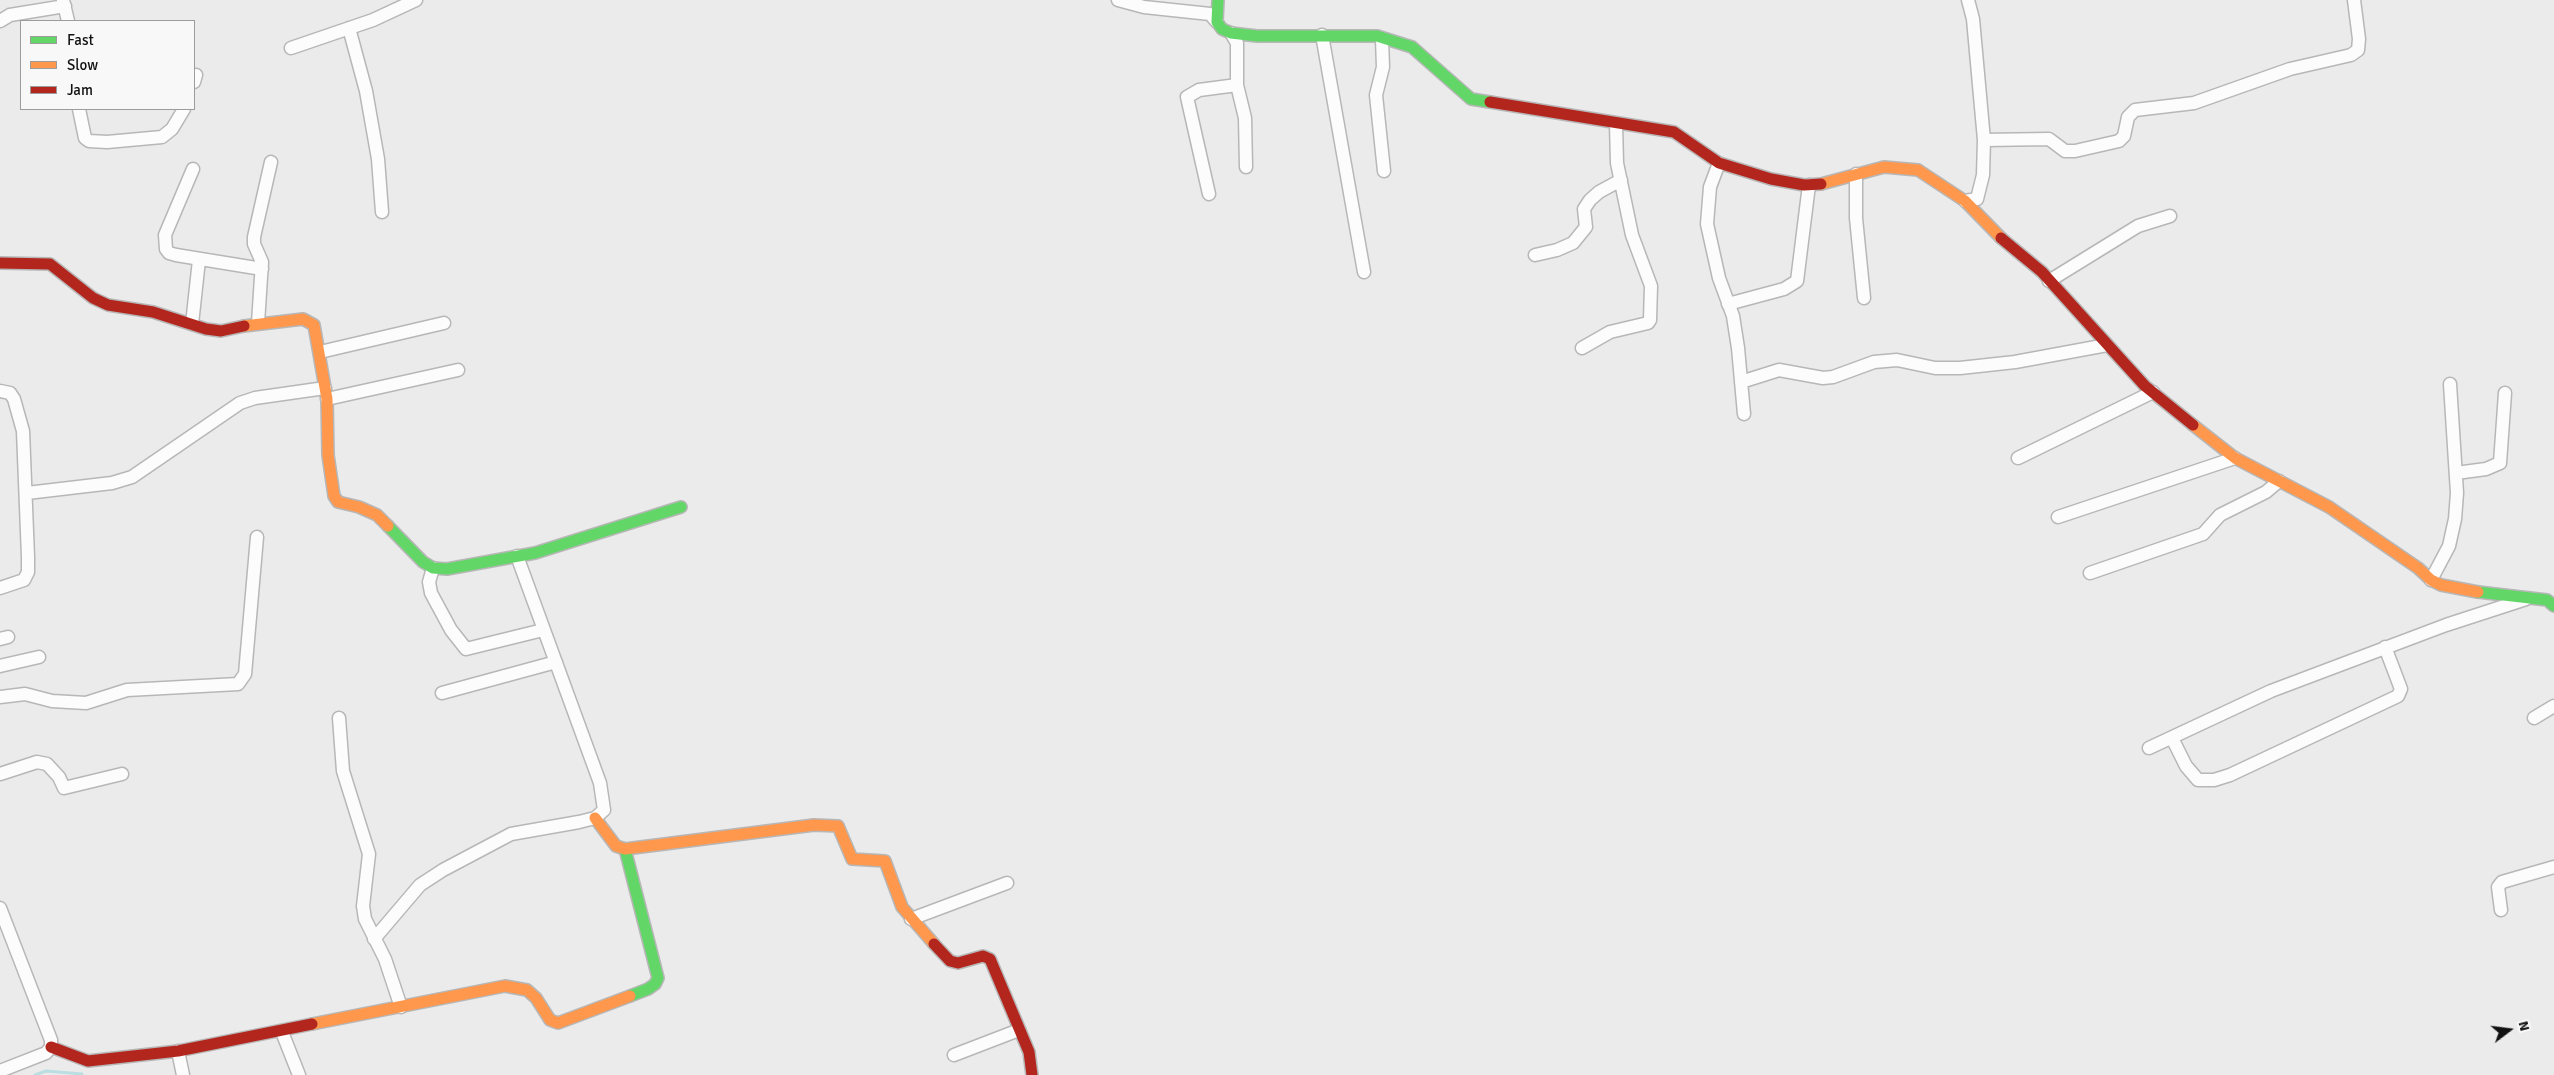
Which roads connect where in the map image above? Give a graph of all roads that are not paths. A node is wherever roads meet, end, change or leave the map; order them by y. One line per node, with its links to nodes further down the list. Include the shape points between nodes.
1 (416, 0): 10 (street)
2 (1118, 0): 9 (street, via 1144,7 1210,14)
3 (1218, 0): 9 (street)
4 (1968, 0): 19 (street, via 1973,19)
5 (2354, 0): 19 (street, via 2359,39 2358,50 2351,55 2290,69 2194,103 2134,110 2128,116 2124,136 2119,141 2065,151 2049,139)
6 (64, 3): 7 (street); 8 (street, via 10,15)
7 (68, 20)
8 (0, 21)
9 (1217, 22): 11 (street, via 1222,29)
10 (349, 28): 14 (street); 30 (street, via 368,100 378,159)
11 (1232, 33): 12 (street); 15 (street, via 1237,43)
12 (1322, 35): 13 (street); 36 (street)
13 (1382, 38): 18 (street, via 1412,48 1471,99); 24 (street, via 1383,67 1376,95)
14 (291, 48)
15 (1237, 85): 22 (street, via 1245,118); 28 (street, via 1199,90 1187,97)
16 (79, 110): 17 (street, via 85,138 107,142 162,137 172,129)
17 (183, 110)
18 (1616, 124): 21 (street, via 1674,132); 26 (street)
19 (1984, 140): 29 (street, via 1984,175 1977,199)
20 (271, 162): 35 (street, via 254,237)
21 (1718, 163): 27 (street, via 1771,179); 39 (street, via 1710,187 1707,224)
22 (1246, 167)
23 (193, 169): 33 (street, via 164,243 169,253)
24 (1384, 171)
25 (1856, 174): 27 (street); 29 (street, via 1884,166 1918,170); 38 (street, via 1856,218)
26 (1621, 180): 32 (street, via 1590,200 1584,209 1586,228 1573,243); 44 (street, via 1632,235 1651,286 1650,320 1610,332)
27 (1809, 185): 39 (street, via 1796,281 1784,289)
28 (1209, 194)
29 (1965, 201): 37 (street)
30 (382, 212)
31 (2170, 216): 37 (street, via 2138,226)
32 (1535, 255)
33 (199, 260): 35 (street); 42 (street)
34 (0, 263): 42 (street, via 50,264 93,298 108,305 153,312)
35 (262, 269): 40 (street)
36 (1364, 272)
37 (2049, 281): 43 (street)
38 (1864, 298)
39 (1728, 304): 47 (street)
40 (258, 323): 42 (street, via 221,331); 45 (street, via 310,321)
41 (444, 323): 45 (street)
42 (192, 324)
43 (2108, 345): 47 (street, via 2015,362 1960,368 1936,368 1897,360 1874,362 1823,378 1779,370); 50 (street)
44 (1582, 348)
45 (320, 352): 51 (street)
46 (458, 370): 51 (street)
47 (1742, 382): 53 (street)
48 (2450, 384): 56 (street)
49 (0, 391): 58 (street, via 10,394 18,410 23,431)
50 (2153, 392): 54 (street); 55 (street)
51 (326, 393): 58 (street, via 262,397 240,403 132,477 112,483); 63 (street, via 328,454 334,496 338,502 377,515 423,562)
52 (2506, 393): 56 (street, via 2500,463 2486,469)
53 (1744, 414)
54 (2018, 458)
55 (2235, 458): 57 (street); 60 (street)
56 (2456, 473): 65 (street, via 2453,534)
57 (2279, 482): 64 (street, via 2220,515 2203,534); 65 (street, via 2352,521)
58 (27, 493): 66 (street, via 28,572 24,580)
59 (681, 507): 62 (street)
60 (2058, 517)
61 (257, 537): 75 (street, via 245,674 238,684 127,690 86,703 52,702 25,694)
62 (517, 556): 63 (street); 69 (street)
63 (433, 568): 69 (street, via 429,582 431,593 451,630 466,649)
64 (2090, 573)
65 (2431, 580): 67 (street, via 2467,591)
66 (0, 588)
67 (2528, 598): 68 (street, via 2547,600); 70 (street)
68 (2554, 606)
69 (543, 630): 72 (street)
70 (2385, 647): 79 (street, via 2271,691); 79 (street, via 2401,689 2398,696 2230,774 2214,780 2198,780 2186,766)
71 (39, 657): 73 (street)
72 (556, 662): 74 (street); 83 (street, via 600,782 605,806)
73 (0, 666)
74 (442, 693)
75 (0, 697)
76 (2554, 706): 78 (street)
77 (339, 718): 90 (street, via 343,771 369,854 363,906 365,919)
78 (2534, 718)
79 (2172, 738): 80 (street)
80 (2149, 748)
81 (0, 774): 82 (street, via 37,762 47,764 53,768 64,788)
82 (122, 774)
83 (594, 818): 84 (street, via 616,846); 90 (street, via 524,830 493,842 420,885)
84 (625, 849): 89 (street, via 834,824 841,829 852,859 885,861 902,907); 91 (street, via 658,978 648,989 558,1023 550,1020 527,990 517,987 505,986)
85 (2554, 867): 88 (street, via 2502,882 2498,887)
86 (1007, 883): 89 (street)
87 (0, 908): 94 (street, via 47,1026)
88 (2501, 910)
89 (911, 919): 92 (street, via 954,963 983,956 990,959)
90 (379, 933): 91 (street)
91 (401, 1007): 93 (street)
92 (1020, 1030): 96 (street); 100 (street)
93 (282, 1032): 95 (street); 99 (street)
94 (50, 1047): 95 (street, via 88,1062); 97 (street, via 38,1057)
95 (178, 1051): 98 (street)
96 (954, 1055)
97 (0, 1071)
98 (182, 1075)
99 (299, 1075)
100 (1032, 1075)

